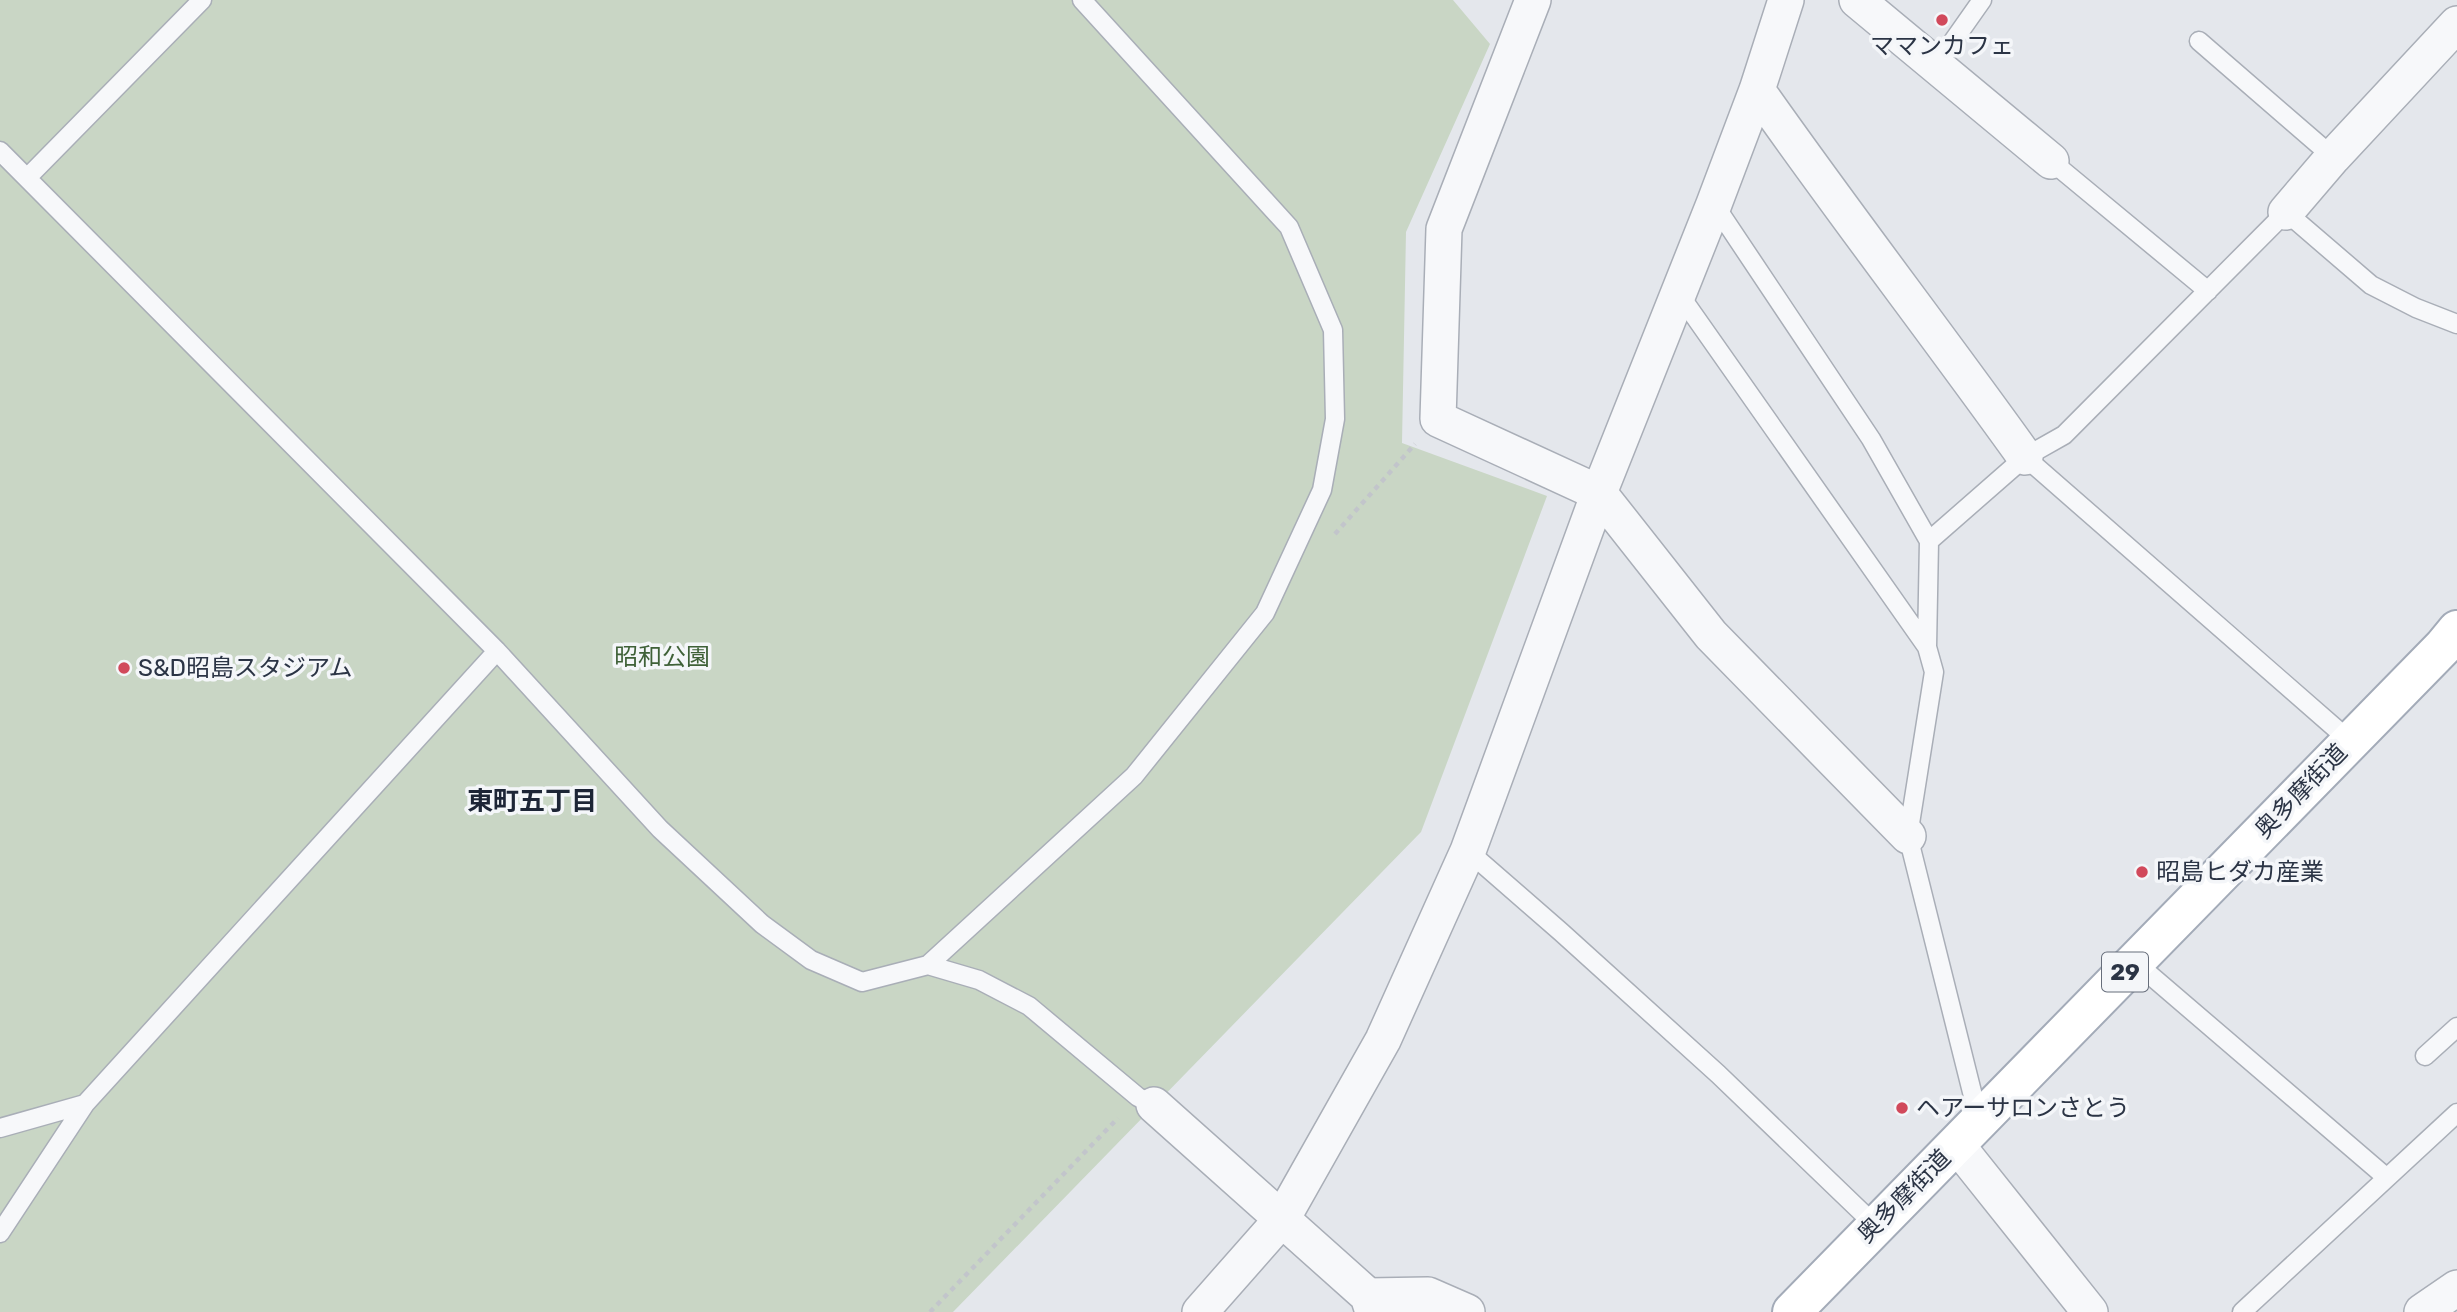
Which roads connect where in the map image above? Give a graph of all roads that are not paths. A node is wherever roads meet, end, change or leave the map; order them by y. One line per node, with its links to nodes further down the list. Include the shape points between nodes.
1 (202, 0): 14 (lane)
2 (1082, 0): 30 (lane, via 1289,227 1333,330 1335,419 1322,490 1265,613 1134,776)
3 (1786, 0): 10 (street)
4 (1857, 0): 9 (street)
5 (1982, 0): 9 (lane)
6 (1520, 8): 21 (street, via 1444,229 1438,419)
7 (2457, 24): 12 (street)
8 (2199, 41): 12 (lane)
9 (1937, 64): 13 (street)
10 (1757, 90): 15 (street); 20 (street)
11 (0, 151): 14 (lane)
12 (2333, 157): 16 (street)
13 (2051, 161): 17 (lane)
14 (27, 178): 25 (lane)
15 (1714, 204): 18 (street); 22 (lane, via 1871,439)
16 (2286, 212): 17 (lane); 19 (lane, via 2371,285)
17 (2208, 291): 20 (lane, via 2064,435)
18 (1679, 294): 21 (street); 24 (lane)
19 (2457, 324)
20 (2025, 457): 22 (lane); 26 (lane)
21 (1599, 493): 27 (street, via 1710,635); 28 (street)
22 (1929, 541): 24 (lane)
23 (2457, 630): 26 (main road, 奥多摩街道 / 29)
24 (1927, 648): 27 (lane, via 1934,672)
25 (497, 651): 30 (lane, via 660,830 762,924 811,960 862,982); 34 (lane)
26 (2350, 741): 29 (main road, 奥多摩街道 / 29)
27 (1908, 836): 37 (lane)
28 (1468, 851): 39 (street, via 1383,1040); 40 (lane, via 1718,1074)
29 (2135, 962): 37 (main road, 奥多摩街道 / 29); 38 (lane)
30 (928, 965): 33 (lane, via 979,980 1029,1006)
31 (2457, 1027): 32 (lane)
32 (2426, 1056)
33 (1146, 1101): 39 (street)
34 (85, 1104): 36 (lane); 41 (lane)
35 (2457, 1113): 38 (lane)
36 (0, 1128)
37 (1968, 1132): 40 (main road, 奥多摩街道 / 29); 47 (street)
38 (2387, 1178): 48 (lane)
39 (1282, 1219): 43 (street); 44 (street)
40 (1875, 1225): 46 (main road, 奥多摩街道 / 29)
41 (0, 1233)
42 (2457, 1288): 49 (street)
43 (1370, 1304): 45 (street, via 1428,1295)
44 (1200, 1312)
45 (1467, 1312)
46 (1792, 1312)
47 (2090, 1312)
48 (2242, 1312)
49 (2422, 1312)

